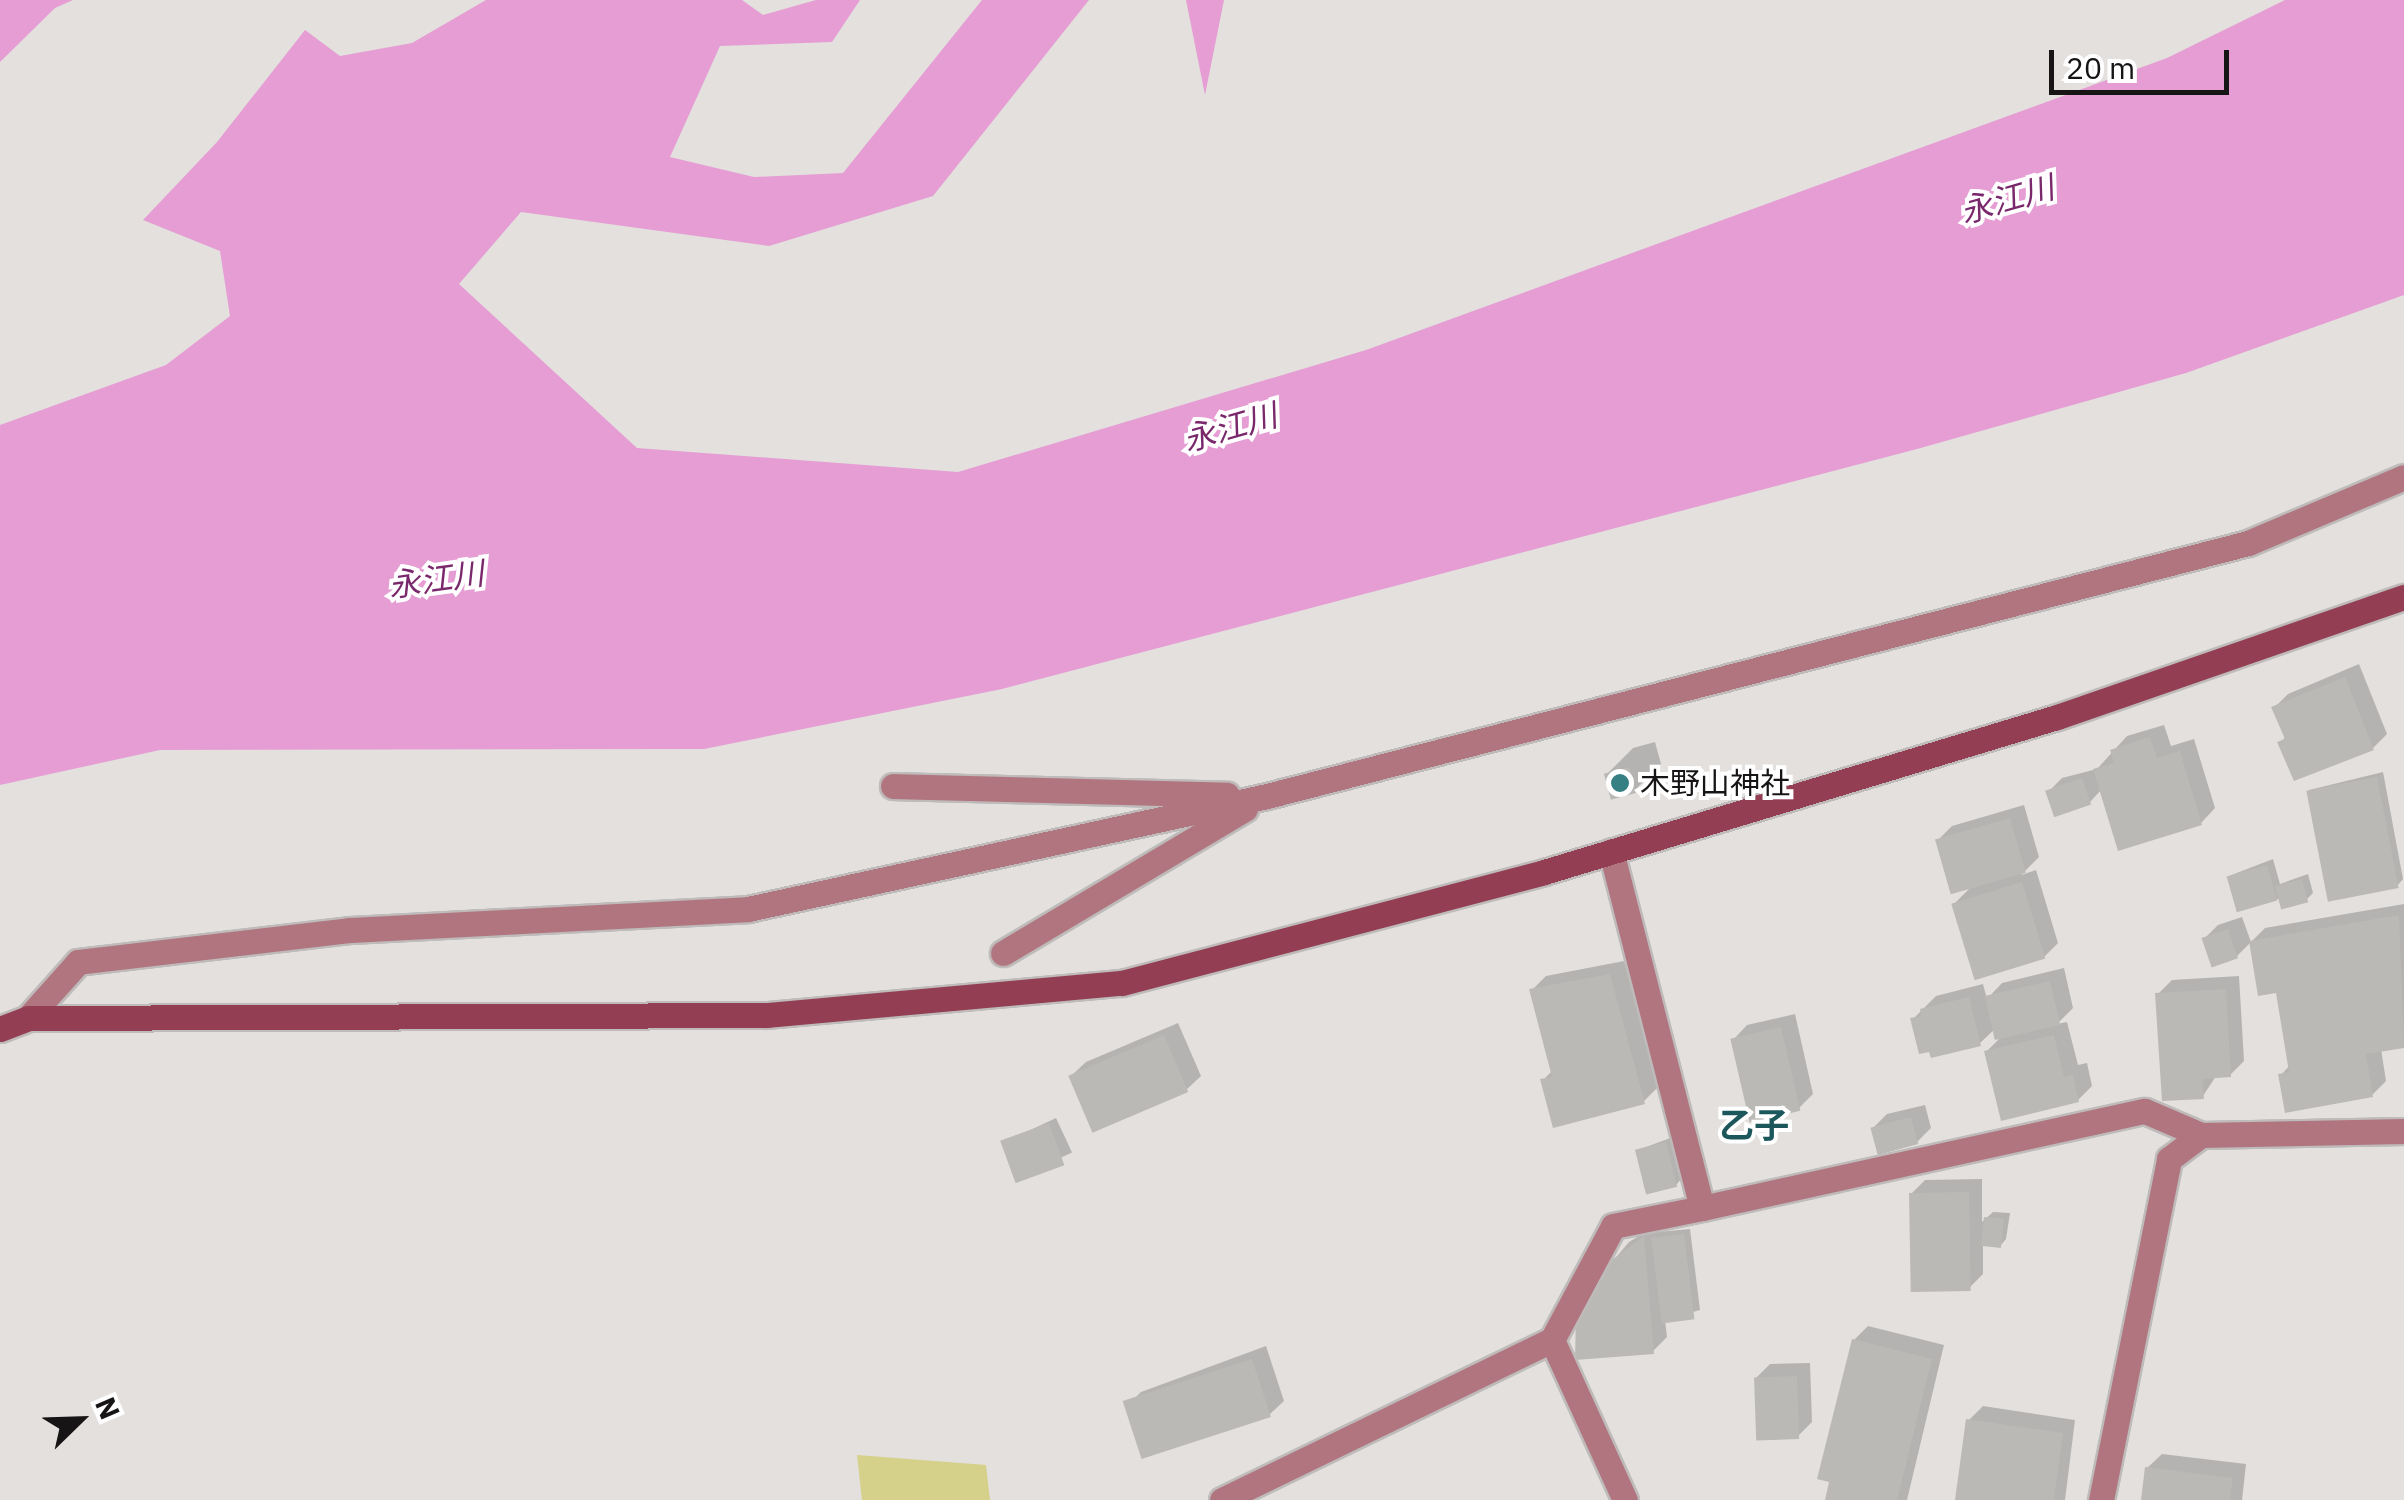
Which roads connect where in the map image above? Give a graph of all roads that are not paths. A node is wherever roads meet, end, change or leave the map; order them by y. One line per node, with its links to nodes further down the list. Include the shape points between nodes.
1 (2404, 478): 4 (street, via 2248,543)
2 (2404, 597): 5 (street, via 2057,717)
3 (893, 786): 4 (street)
4 (1267, 796): 6 (street); 7 (street, via 748,909 349,930 144,950 78,962)
5 (1611, 851): 7 (street, via 1122,983 767,1015); 11 (street)
6 (1004, 953)
7 (28, 1018): 8 (street)
8 (0, 1029)
9 (2404, 1132): 10 (street)
10 (2201, 1135): 11 (street, via 2146,1111); 15 (street, via 2169,1159)
11 (1702, 1208): 12 (street, via 1612,1226)
12 (1552, 1340): 13 (street); 14 (street)
13 (1222, 1500)
14 (1624, 1500)
15 (2101, 1500)

